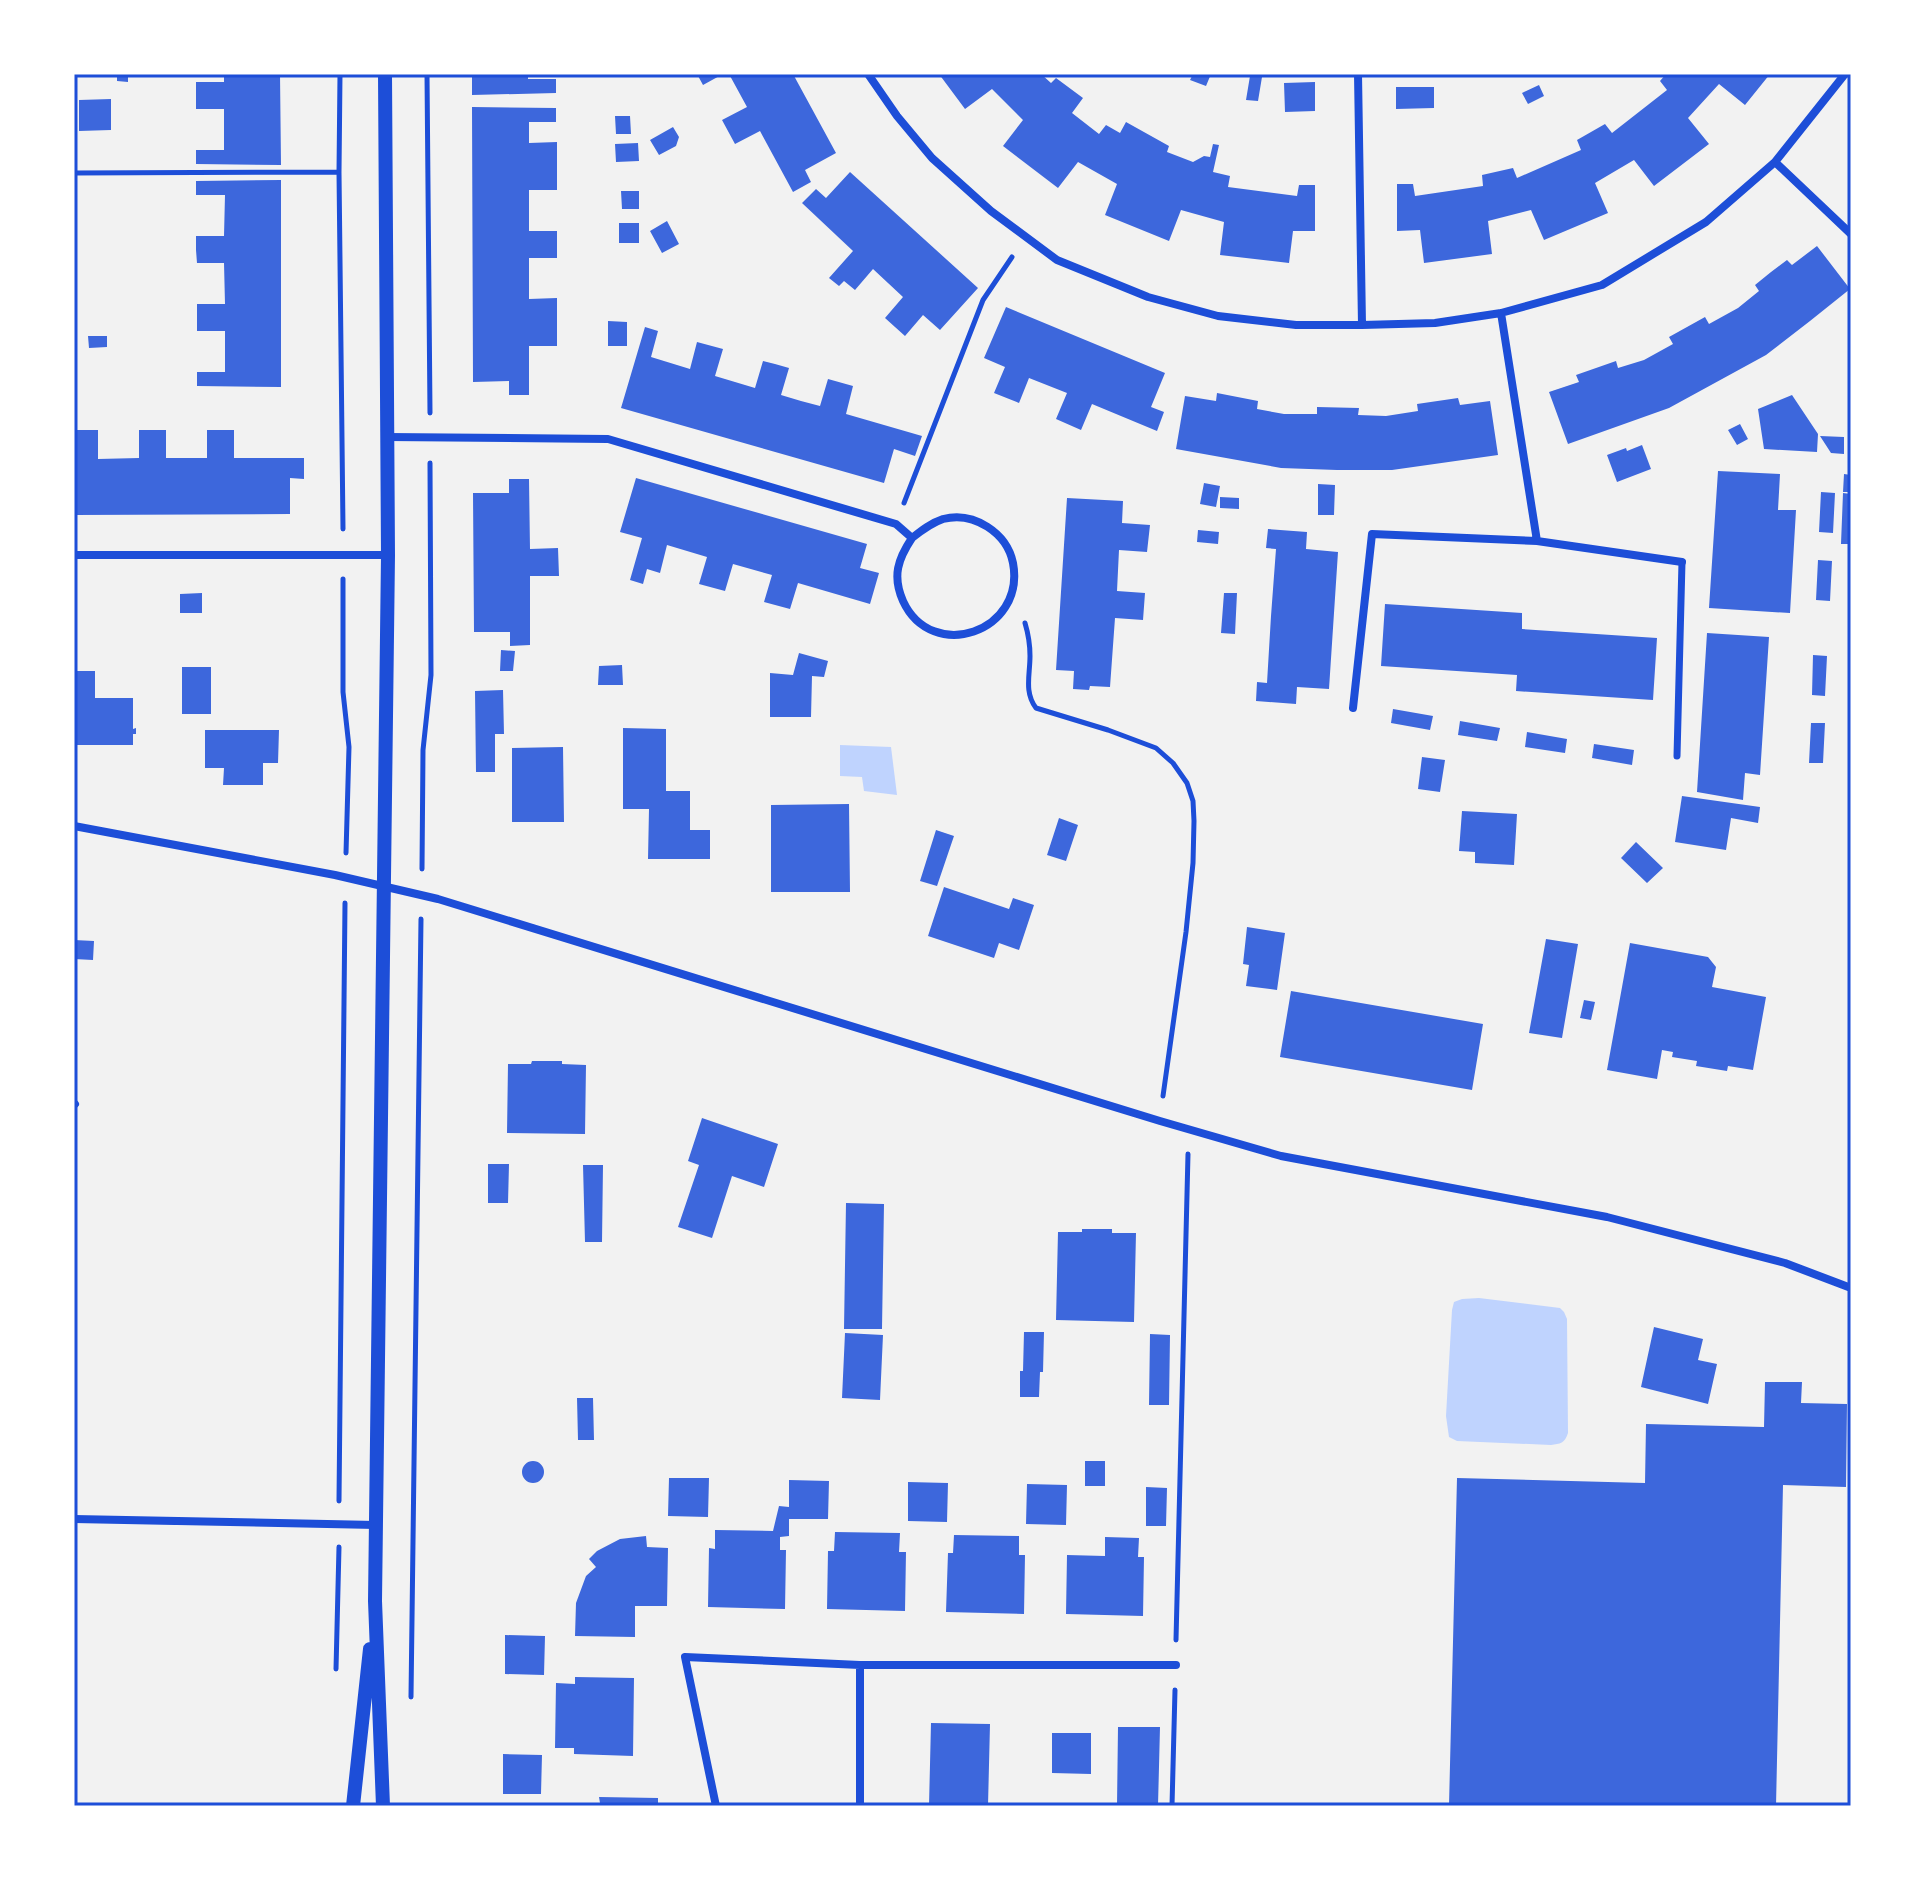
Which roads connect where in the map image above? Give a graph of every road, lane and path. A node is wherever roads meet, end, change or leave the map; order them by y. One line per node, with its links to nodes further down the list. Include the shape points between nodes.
1 (340, 74): 8 (path)
2 (385, 74): 14 (street)
3 (427, 74): 15 (path)
4 (868, 74): 11 (street, via 932,158)
5 (1358, 74): 13 (street)
6 (1845, 74): 7 (street)
7 (1775, 162): 10 (street); 12 (street, via 1706,222 1602,285)
8 (339, 172): 9 (path); 19 (path)
9 (74, 173)
10 (1851, 234)
11 (1026, 236): 13 (street, via 1057,260 1148,297 1218,316 1296,325); 16 (path, via 983,300)
12 (1501, 313): 13 (street, via 1435,323); 18 (street)
13 (1362, 325)
14 (387, 437): 15 (street); 21 (street)
15 (430, 439): 16 (street, via 608,439); 29 (path, via 431,675 423,750)
16 (896, 524): 17 (street)
17 (912, 538): 23 (street, via 946,518 985,525 1001,537 1011,555); 23 (street, via 897,572 899,591 907,609 936,632 973,633 1004,611)
18 (1537, 541): 22 (street); 24 (street, via 1372,534)
19 (343, 554): 20 (street); 21 (street); 27 (path, via 343,692 349,747)
20 (74, 555)
21 (388, 555): 28 (street)
22 (1682, 562): 25 (street)
23 (1013, 594): 30 (path, via 1027,627 1028,691 1036,708 1156,748 1187,783 1193,801 1186,932)
24 (1353, 708)
25 (1677, 756)
26 (74, 826): 27 (street)
27 (346, 878): 28 (street); 34 (path)
28 (384, 887): 29 (street); 35 (street)
29 (422, 895): 30 (street); 40 (path)
30 (1160, 1121): 31 (street)
31 (1188, 1129): 32 (street, via 1281,1156 1607,1217 1785,1263); 38 (path)
32 (1851, 1288)
33 (74, 1519): 34 (street)
34 (339, 1524): 35 (street); 39 (path)
35 (376, 1525): 36 (street)
36 (375, 1601): 41 (street); 42 (street)
37 (860, 1665): 38 (street); 43 (street, via 685,1657); 44 (street)
38 (1176, 1665): 45 (path)
39 (336, 1681)
40 (410, 1710)
41 (353, 1806)
42 (383, 1806)
43 (716, 1806)
44 (860, 1806)
45 (1172, 1806)

